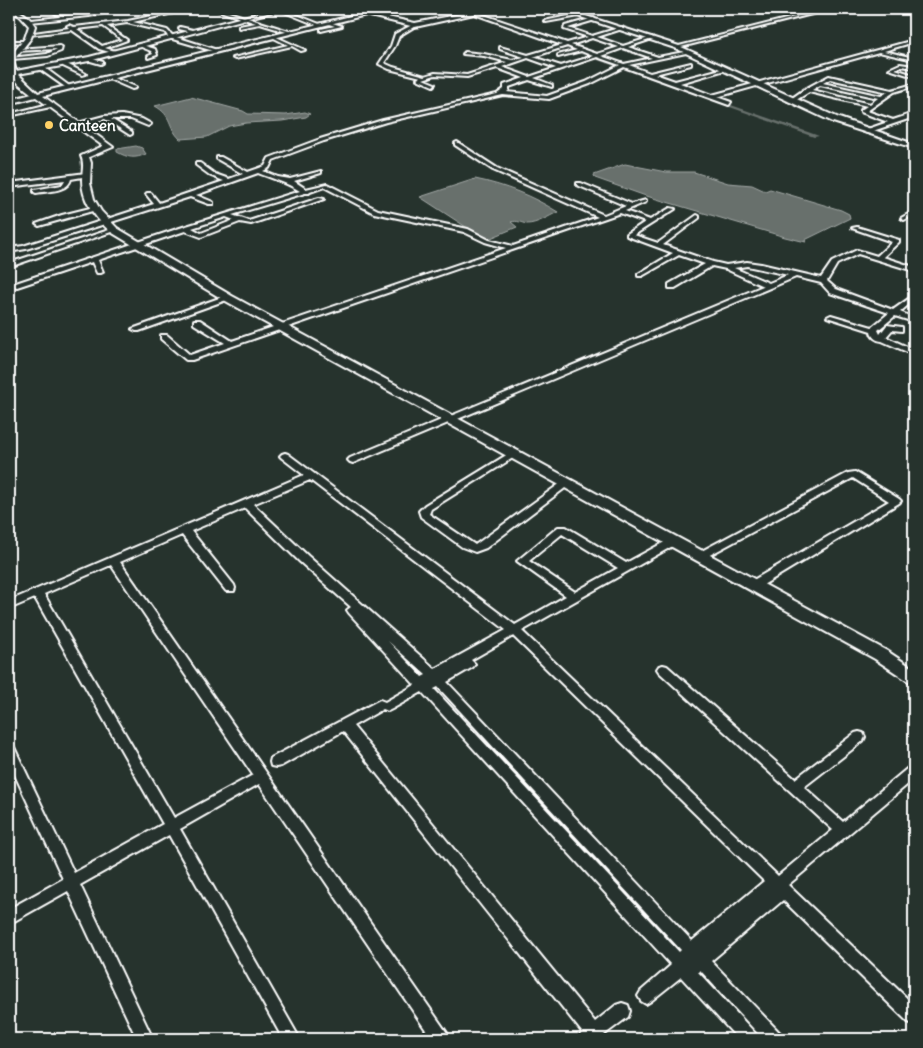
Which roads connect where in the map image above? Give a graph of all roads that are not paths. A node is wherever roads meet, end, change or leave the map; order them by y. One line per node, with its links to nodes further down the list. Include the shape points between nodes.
1 (49, 9): 24 (street)
2 (89, 9): 17 (street); 24 (street)
3 (122, 9): 17 (street)
4 (166, 9): 15 (street)
5 (189, 9): 15 (street)
6 (216, 9): 16 (street)
7 (237, 9): 16 (street)
8 (279, 9): 26 (street); 40 (street)
9 (345, 9): 21 (street)
10 (463, 9): 19 (street)
11 (494, 9): 19 (street)
12 (559, 9): 22 (street)
13 (830, 9): 58 (street)
14 (11, 11): 30 (street)
15 (176, 12): 20 (street); 25 (street)
16 (226, 12): 26 (street)
17 (101, 13): 23 (street)
18 (144, 13): 25 (street)
19 (471, 13): 36 (street); 56 (street)
20 (184, 14)
21 (365, 14): 35 (street); 36 (street)
22 (578, 14): 29 (street); 31 (street)
23 (89, 15): 24 (street); 34 (street)
24 (61, 16): 27 (street)
25 (154, 16): 32 (street)
26 (244, 17): 33 (street); 43 (street)
27 (55, 18): 30 (street); 38 (street)
28 (114, 18): 34 (street)
29 (594, 19): 41 (street); 49 (street, via 565,28)
30 (31, 21): 46 (street)
31 (546, 21)
32 (126, 22): 34 (street); 42 (street)
33 (264, 22): 37 (street); 45 (street)
34 (100, 23): 38 (street); 59 (street, via 125,40)
35 (330, 23): 40 (street); 40 (street, via 340,26)
36 (415, 25): 98 (street, via 397,35 382,63)
37 (240, 27)
38 (72, 28): 46 (street); 59 (street)
39 (180, 28): 43 (street)
40 (321, 28): 45 (street)
41 (622, 28): 49 (street); 50 (street)
42 (155, 30): 44 (street); 47 (street, via 166,31)
43 (192, 31): 47 (street)
44 (141, 32)
45 (290, 32): 48 (street)
46 (30, 34): 53 (street)
47 (172, 36): 54 (street); 66 (street)
48 (274, 36): 55 (street); 66 (street)
49 (594, 36): 56 (street); 57 (street)
50 (650, 38): 57 (street); 58 (street)
51 (914, 41): 67 (street)
52 (9, 42): 53 (street)
53 (26, 42): 63 (street)
54 (141, 45): 68 (street); 76 (street, via 153,50 155,55)
55 (292, 45): 61 (street); 64 (street)
56 (564, 46): 65 (street); 77 (street)
57 (624, 46): 74 (street); 80 (street)
58 (677, 47): 69 (street)
59 (101, 48): 68 (street)
60 (502, 48): 77 (street)
61 (276, 49): 70 (street); 72 (street)
62 (913, 49): 75 (street)
63 (18, 50): 78 (street); 78 (street, via 60,47 50,54)
64 (303, 50)
65 (580, 50): 73 (street); 74 (street)
66 (215, 51): 101 (street)
67 (879, 51): 75 (street); 94 (street)
68 (113, 52): 81 (street)
69 (689, 52): 80 (street); 93 (street)
70 (287, 53)
71 (465, 53): 84 (street, via 484,54)
72 (250, 54): 79 (street); 82 (street)
73 (560, 56)
74 (593, 56): 88 (street); 90 (street)
75 (900, 56): 83 (street)
76 (150, 57)
77 (530, 57): 84 (street); 90 (street)
78 (12, 58): 95 (street)
79 (235, 58)
80 (657, 58): 88 (street)
81 (89, 59): 85 (street); 87 (street)
82 (261, 59)
83 (914, 59)
84 (513, 62): 89 (street)
85 (101, 63)
86 (689, 64): 97 (street)
87 (65, 65): 92 (street); 96 (street)
88 (622, 66): 97 (street); 113 (street, via 547,98)
89 (498, 67): 98 (street, via 465,77); 102 (street)
90 (561, 68): 102 (street)
91 (914, 68): 100 (street, via 900,66 891,69)
92 (44, 69): 95 (street); 109 (street)
93 (724, 69): 104 (street); 106 (street)
94 (800, 73): 99 (street); 106 (street)
95 (11, 74): 114 (street)
96 (84, 74)
97 (650, 74): 104 (street)
98 (423, 76): 105 (street, via 419,79)
99 (811, 76)
100 (914, 76)
101 (111, 78): 109 (street); 110 (street)
102 (529, 78): 108 (street); 113 (street, via 506,86)
103 (818, 80): 111 (street); 112 (street, via 829,77); 116 (street)
104 (674, 83): 115 (street)
105 (433, 85)
106 (757, 85): 115 (street); 117 (street)
107 (914, 85): 112 (street)
108 (550, 86)
109 (70, 88): 114 (street)
110 (134, 88)
111 (807, 90): 117 (street); 121 (street)
112 (892, 91): 116 (street)
113 (503, 93): 134 (street, via 385,121 322,140 271,159 267,167)
114 (35, 96): 118 (street); 120 (street)
115 (711, 97): 119 (street)
116 (882, 98): 121 (street)
117 (791, 101): 128 (street)
118 (9, 102)
119 (729, 103)
120 (53, 105): 122 (street); 126 (street)
121 (870, 105): 125 (street, via 863,112)
122 (9, 114)
123 (914, 115): 125 (street)
124 (106, 117): 126 (street); 127 (street, via 136,117); 129 (street)
125 (892, 122): 128 (street)
126 (77, 124): 136 (street, via 110,147 85,156 88,161)
127 (148, 124)
128 (867, 131): 131 (street)
129 (130, 133)
130 (457, 144): 156 (street, via 495,170)
131 (914, 146)
132 (219, 158): 137 (street)
133 (198, 164): 139 (street, via 213,175)
134 (258, 171): 137 (street); 140 (street)
135 (320, 172): 140 (street)
136 (86, 175): 138 (street); 151 (street)
137 (248, 175): 139 (street)
138 (68, 177): 142 (street); 144 (street, via 64,186)
139 (230, 181): 146 (street)
140 (288, 181): 143 (street)
141 (579, 184): 150 (street)
142 (9, 185)
143 (305, 190): 155 (street); 159 (street, via 323,201 250,223); 168 (street, via 325,185 380,214 466,230 487,241)
144 (36, 191)
145 (149, 194): 149 (street)
146 (190, 195): 148 (street); 149 (street)
147 (644, 201): 150 (street)
148 (211, 203)
149 (158, 205): 160 (street)
150 (632, 206): 153 (street)
151 (94, 209): 160 (street); 162 (street)
152 (672, 209): 161 (street)
153 (620, 211): 156 (street); 161 (street)
154 (914, 213): 158 (street)
155 (226, 215): 159 (street); 163 (street)
156 (604, 217): 168 (street)
157 (697, 217): 167 (street)
158 (904, 218)
159 (240, 220): 163 (street, via 201,235)
160 (104, 222): 165 (street); 169 (street)
161 (650, 222): 167 (street, via 628,234)
162 (39, 224)
163 (184, 228): 166 (street)
164 (855, 228): 171 (street, via 897,241)
165 (114, 230): 166 (street); 174 (street)
166 (136, 245): 172 (street); 186 (street)
167 (659, 245): 170 (street)
168 (514, 248): 192 (street)
169 (9, 250)
170 (680, 252): 173 (street); 178 (street)
171 (879, 257): 176 (street); 180 (street, via 856,252 834,263)
172 (94, 258): 177 (street); 181 (street)
173 (711, 264): 175 (street); 182 (street)
174 (10, 265)
175 (726, 267): 179 (street, via 747,264); 183 (street)
176 (914, 269)
177 (99, 272)
178 (640, 274)
179 (795, 275): 180 (street); 183 (street)
180 (823, 281): 187 (street, via 834,291)
181 (14, 285)
182 (672, 286)
183 (770, 286): 200 (street)
184 (862, 291): 187 (street)
185 (914, 297): 188 (street)
186 (228, 298): 192 (street); 194 (street)
187 (853, 298): 188 (street)
188 (893, 312): 190 (street); 195 (street)
189 (831, 317): 195 (street)
190 (914, 320)
191 (197, 322): 198 (street)
192 (282, 327): 198 (street); 200 (street)
193 (900, 329): 197 (street, via 890,327)
194 (136, 330)
195 (874, 330): 197 (street)
196 (164, 337): 198 (street, via 189,358)
197 (880, 339): 199 (street)
198 (232, 344)
199 (914, 353)
200 (450, 420): 201 (street); 203 (street)
201 (513, 454): 205 (street); 205 (street, via 428,507 424,515 475,549)
202 (285, 456): 204 (street)
203 (353, 460)
204 (311, 476): 206 (street); 218 (street)
205 (568, 482): 208 (street)
206 (246, 503): 207 (street); 210 (street)
207 (184, 530): 211 (street); 214 (street)
208 (674, 541): 209 (street); 212 (street)
209 (700, 556): 213 (street); 213 (street, via 851,475 896,500)
210 (304, 559): 221 (street); 222 (street)
211 (113, 560): 215 (street); 228 (street)
212 (626, 568): 216 (street); 216 (street, via 562,529 522,561)
213 (754, 585): 220 (street, via 881,655)
214 (230, 588)
215 (38, 593): 217 (street); 230 (street)
216 (575, 597): 218 (street)
217 (9, 605)
218 (516, 632): 221 (street); 233 (street)
219 (663, 669): 229 (street)
220 (914, 677)
221 (437, 678): 222 (street); 235 (street)
222 (424, 685): 223 (street); 236 (street)
223 (345, 725): 226 (street); 240 (street)
224 (859, 737): 229 (street)
225 (9, 749): 232 (street)
226 (276, 762)
227 (914, 771): 231 (street)
228 (260, 777): 230 (street); 243 (street)
229 (795, 787): 231 (street)
230 (171, 826): 232 (street); 242 (street)
231 (844, 831): 233 (street)
232 (71, 882): 234 (street); 241 (street)
233 (780, 885): 235 (street); 239 (street)
234 (9, 917)
235 (696, 955): 236 (street); 245 (street)
236 (682, 966): 237 (street); 244 (street)
237 (646, 996)
238 (622, 1010): 240 (street)
239 (914, 1016)
240 (593, 1037)
241 (145, 1039)
242 (292, 1039)
243 (441, 1039)
244 (749, 1039)
245 (774, 1039)

